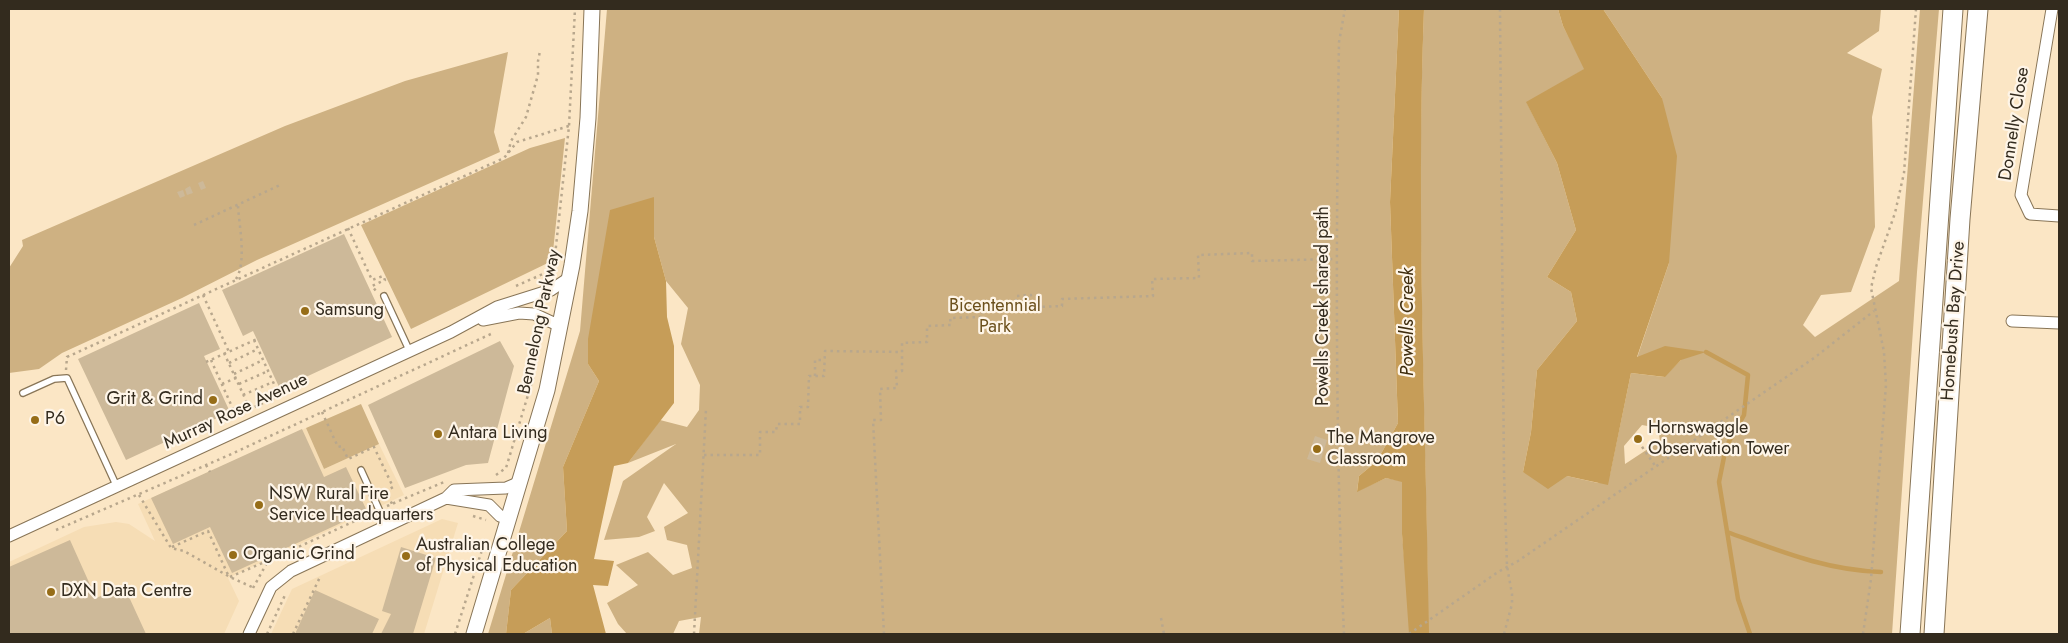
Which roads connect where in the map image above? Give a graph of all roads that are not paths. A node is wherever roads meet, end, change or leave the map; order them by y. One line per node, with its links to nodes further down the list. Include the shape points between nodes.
1 (592, 9): 8 (street, Bennelong Parkway, via 588,127 580,211)
2 (1953, 9): 25 (highway, Homebush Bay Drive)
3 (1978, 9): 7 (highway, Homebush Bay Drive)
4 (1991, 9): 7 (highway, via 1975,166)
5 (2052, 9): 6 (street, Donnelly Close, via 2021,195 2030,214)
6 (2059, 216)
7 (1960, 219): 26 (highway, Homebush Bay Drive)
8 (569, 278): 10 (street, Murray Rose Avenue, via 551,290 498,307); 13 (street, Bennelong Parkway)
9 (384, 296): 14 (lane)
10 (477, 320): 13 (street, Murray Rose Avenue, via 519,312 534,314); 14 (street, Murray Rose Avenue)
11 (2012, 321): 12 (street)
12 (2059, 324)
13 (560, 326): 17 (street, Bennelong Parkway, via 547,390)
14 (410, 352): 18 (street, Murray Rose Avenue)
15 (23, 393): 18 (lane, via 54,379 66,378)
16 (362, 470): 21 (lane)
17 (520, 482): 19 (street, via 506,488 454,490); 20 (street, Bennelong Parkway)
18 (117, 487): 22 (street, Murray Rose Avenue)
19 (446, 498): 20 (street, via 489,505 500,516); 21 (street)
20 (509, 519): 24 (street, Bennelong Parkway)
21 (388, 526): 23 (street, via 278,580 267,595)
22 (9, 536)
23 (249, 634)
24 (474, 634)
25 (1910, 634)
26 (1934, 634)

